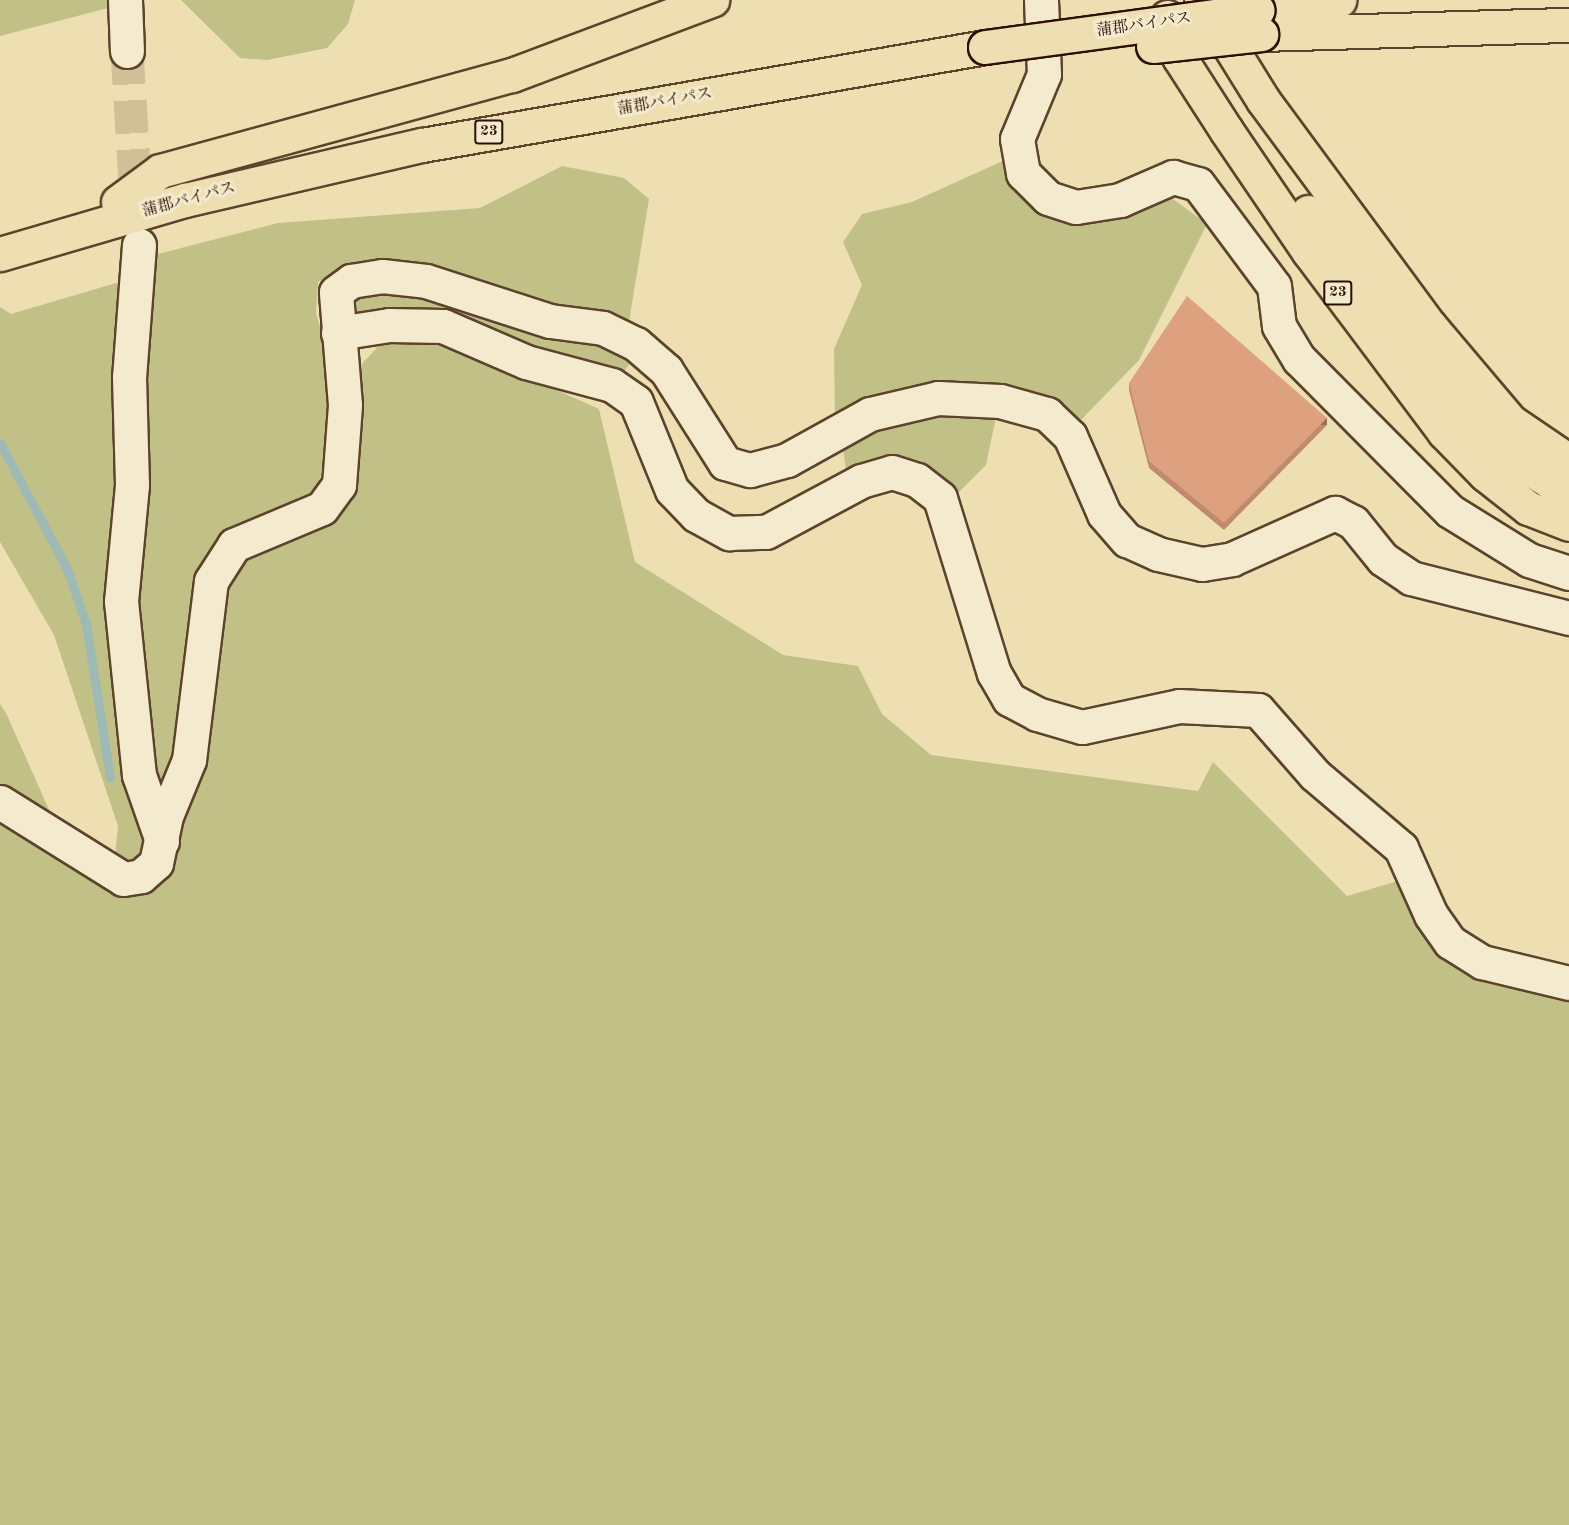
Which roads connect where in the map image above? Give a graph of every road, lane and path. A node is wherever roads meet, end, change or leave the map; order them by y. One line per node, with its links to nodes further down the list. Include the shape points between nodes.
1 (125, 0): 10 (street)
2 (712, 0): 11 (highway, 23, via 512,75 160,171)
3 (1041, 0): 19 (street, via 1044,74 1017,139 1023,173 1048,198 1076,207 1120,200 1173,177 1198,184 1274,286 1279,326 1299,359 1450,511 1529,560)
4 (1201, 0): 16 (highway, via 1263,100 1429,325 1510,421)
5 (1339, 0): 7 (highway, 23)
6 (1167, 4): 9 (highway, 蒲郡バイパス / 23); 17 (highway, 23, via 1445,394 1507,454); 18 (highway, 23, via 1179,57 1226,130 1315,261 1444,432 1485,474 1528,508)
7 (1260, 22): 8 (highway, 23); 9 (highway, 23, bridge)
8 (1569, 25)
9 (988, 48): 11 (highway, 蒲郡バイパス / 23, via 467,119); 14 (highway, 蒲郡バイパス / 23, via 452,154 422,145 184,200)
10 (127, 51)
11 (118, 202): 12 (highway, 蒲郡バイパス / 23)
12 (0, 235)
13 (139, 245): 22 (street, via 129,377 132,485 123,540 121,602 139,775)
14 (0, 254)
15 (338, 333): 20 (street, via 336,292 351,281 382,276 426,281 550,321 603,328 636,344 666,370 725,463 750,470 786,460 870,414 938,398 1000,401 1047,414 1070,436 1104,514 1127,540 1158,554 1202,564 1232,559 1335,513 1353,522 1383,559 1411,578); 22 (street, via 345,405 339,485 322,508 234,545 219,561 198,659 189,760); 23 (street, via 389,325 443,326 526,362 612,385 636,402 672,490 696,515 729,532 766,532 882,475 917,480 940,498 994,673 1009,699 1037,714 1082,727 1179,706 1258,710 1315,775 1401,848 1431,915 1450,942 1482,962)
16 (1569, 461)
17 (1569, 494)
18 (1569, 524)
19 (1569, 573)
20 (1569, 618)
21 (0, 802): 22 (street, via 123,879 141,876 156,863)
22 (162, 841)
23 (1569, 983)

